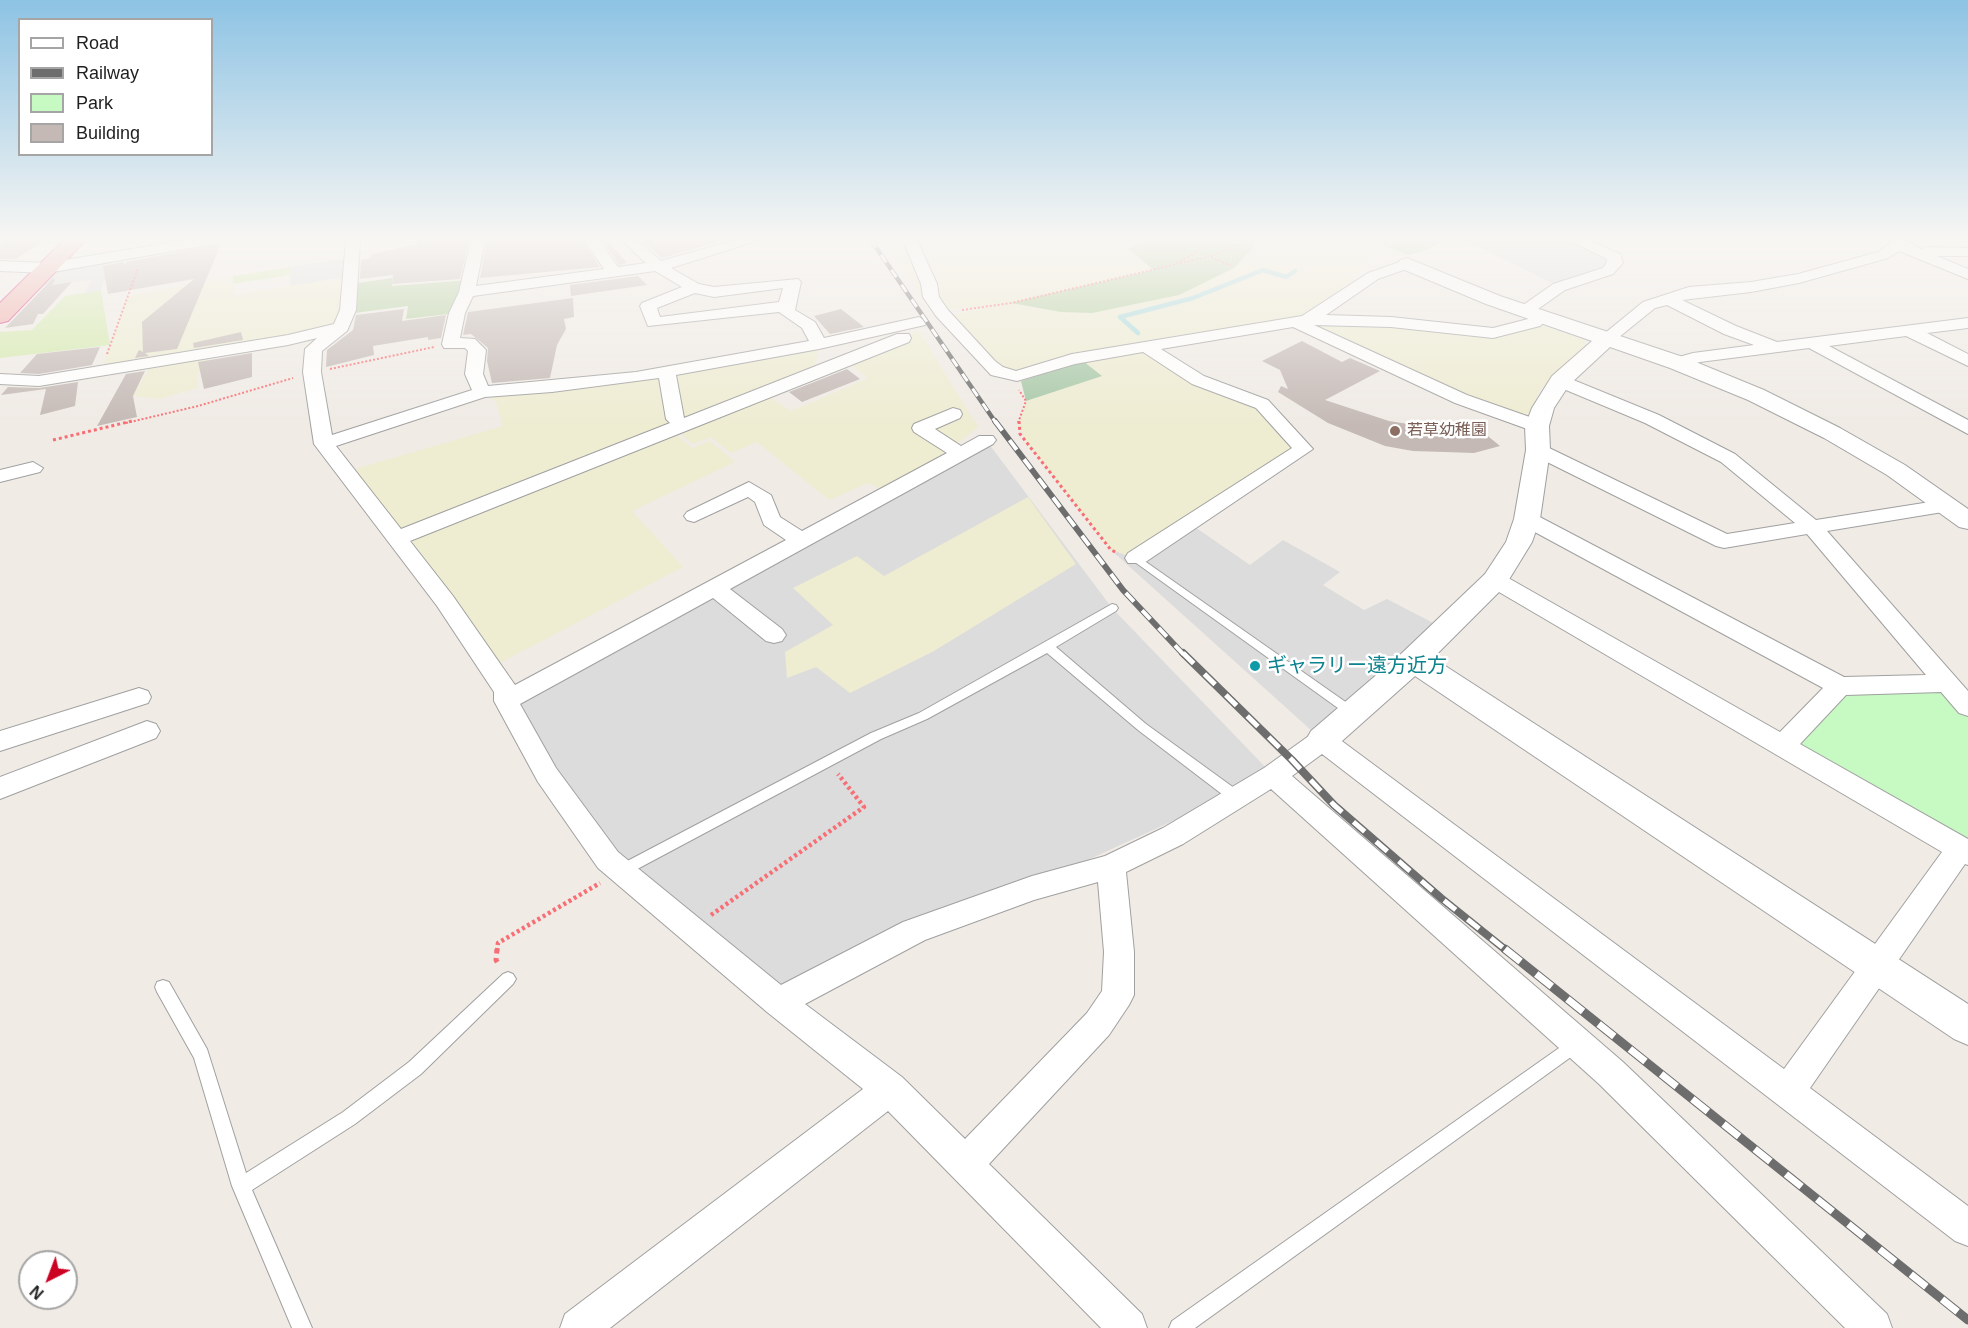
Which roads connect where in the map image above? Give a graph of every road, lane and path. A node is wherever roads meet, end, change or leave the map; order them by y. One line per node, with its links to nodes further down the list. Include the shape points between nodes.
1 (125, 302): 30 (path)
2 (349, 302): 19 (street)
3 (462, 302): 23 (street)
4 (658, 302): 13 (street, via 648,306 654,323)
5 (787, 302): 13 (street)
6 (934, 302): 14 (street)
7 (1015, 302): 14 (path)
8 (1332, 302): 16 (street)
9 (1501, 302): 15 (street)
10 (1545, 302): 15 (street)
11 (1659, 302): 22 (street, via 1649,305)
12 (1674, 302): 27 (street)
13 (786, 306): 24 (street, via 787,312 809,325)
14 (942, 313): 33 (street, via 989,365)
15 (1534, 314): 16 (street, via 1534,323 1493,333 1349,319); 22 (street)
16 (1302, 321): 26 (street); 40 (street)
17 (919, 322): 20 (street)
18 (1968, 323): 21 (street)
19 (341, 327): 30 (street, via 288,340); 31 (street, via 314,349)
20 (898, 327): 24 (street); 51 (street, via 906,336)
21 (1910, 331): 25 (street); 28 (street)
22 (1607, 338): 29 (street); 35 (street)
23 (450, 344): 31 (path); 36 (street, via 469,343 477,350 474,374)
24 (819, 344): 32 (street)
25 (1814, 344): 27 (street); 39 (street)
26 (1146, 347): 33 (street, via 1072,359); 53 (street, via 1198,380 1262,404 1303,449)
27 (1775, 348): 29 (street)
28 (1968, 361)
29 (1678, 363): 47 (street, via 1756,395 1832,433)
30 (101, 370): 34 (street, via 39,381)
31 (312, 372): 41 (path, via 198,406); 43 (street)
32 (667, 372): 36 (street); 38 (street)
33 (1017, 376): 53 (path, via 1026,401 1018,424 1020,434 1111,550)
34 (0, 379)
35 (1560, 381): 40 (street, via 1543,408); 50 (street, via 1652,419 1728,458)
36 (482, 392): 43 (street)
37 (953, 414): 44 (street, via 921,428)
38 (675, 418)
39 (1968, 428)
40 (1538, 438): 49 (street); 50 (street, via 1724,541)
41 (53, 440)
42 (986, 440): 44 (street)
43 (324, 444): 51 (street)
44 (961, 454): 52 (street)
45 (33, 468): 46 (street)
46 (0, 476)
47 (1962, 510): 50 (street)
48 (694, 516): 52 (street, via 749,488 764,499 771,520)
49 (1527, 519): 54 (street, via 1519,542); 61 (street)
50 (1812, 527): 60 (street)
51 (397, 538): 63 (street, via 500,682 506,691)
52 (802, 541): 55 (street)
53 (1136, 558): 65 (lane)
54 (1495, 580): 59 (street); 69 (street)
55 (714, 587): 57 (street); 63 (street)
56 (1112, 608): 58 (lane)
57 (774, 635)
58 (1048, 647): 70 (lane, via 923,716); 73 (lane, via 1142,727)
59 (1413, 660): 65 (street); 78 (street)
60 (1945, 683): 61 (street); 64 (street)
61 (1840, 686): 69 (street)
62 (139, 697): 68 (street)
63 (506, 701): 76 (street, via 547,775 608,860)
64 (1968, 707)
65 (1353, 713): 67 (street)
66 (147, 731): 72 (street)
67 (1322, 740): 71 (street); 85 (street)
68 (0, 741)
69 (1784, 744): 74 (street)
70 (828, 761): 76 (lane); 77 (path, via 864,807)
71 (1273, 775): 73 (street); 83 (street)
72 (0, 788)
73 (1236, 797): 75 (street, via 1173,836)
74 (1964, 850): 78 (street)
75 (1111, 866): 81 (street, via 1032,888 914,931); 86 (street, via 1119,952 1118,995 1098,1024)
76 (621, 871): 77 (street); 79 (path, via 498,943 496,960)
77 (690, 929): 81 (street)
78 (1877, 967): 82 (street); 85 (street)
79 (508, 979): 87 (lane, via 415,1068 349,1118)
80 (164, 987): 87 (lane, via 201,1055)
81 (778, 1002): 84 (street)
82 (1968, 1026)
83 (1576, 1043): 92 (lane); 93 (street)
84 (890, 1089): 86 (street); 90 (street)
85 (1788, 1091): 88 (street)
86 (966, 1163): 91 (street)
87 (241, 1186): 89 (lane)
88 (1968, 1228)
89 (302, 1328)
90 (579, 1328)
91 (1128, 1328)
92 (1179, 1328)
93 (1874, 1328)

